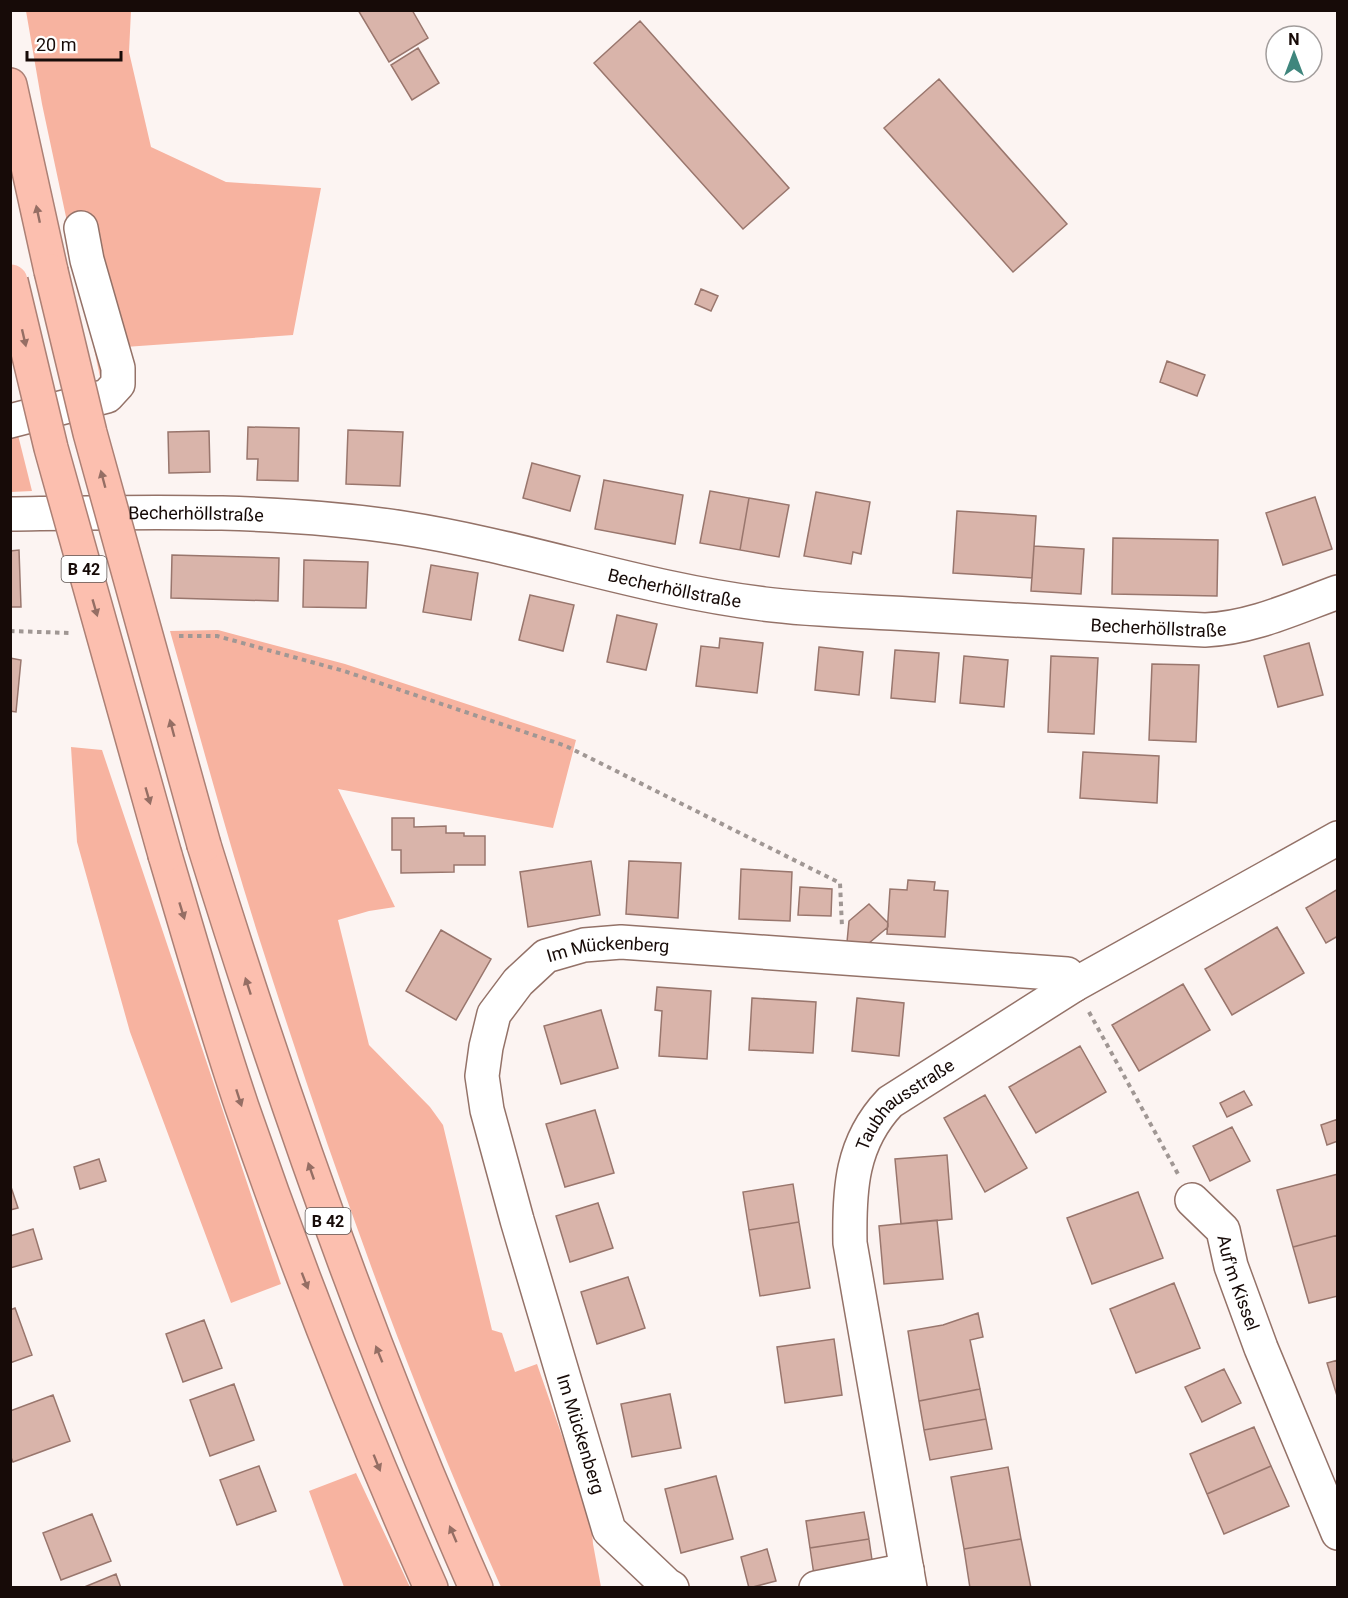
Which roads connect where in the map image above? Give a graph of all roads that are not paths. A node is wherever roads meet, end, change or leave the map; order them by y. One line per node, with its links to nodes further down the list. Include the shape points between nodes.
1 (10, 85): 13 (highway, B 42, one-way to 1, bridge, via 418,1452 326,1214 204,845 90,433)
2 (81, 228): 4 (street, via 118,368 118,384 107,396)
3 (11, 281): 12 (highway, B 42, one-way to 12, bridge, via 51,448 165,855 242,1104 360,1421)
4 (10, 421)
5 (10, 514): 6 (street, Becherhöllstraße, via 91,524 283,515 349,521 460,539 701,594 814,608 1205,630 1244,626)
6 (1338, 592)
7 (1338, 838): 8 (street, Taubhausstraße)
8 (1074, 985): 11 (street, Taubhausstraße, via 890,1102 875,1118 858,1156 850,1208 850,1243); 14 (street, Im Mückenberg, via 1067,974 621,942 585,945 546,956 518,982 494,1014 482,1076 486,1110 609,1530)
9 (1192, 1200): 10 (street, Auf'm Kissel, via 1223,1230 1231,1266 1261,1348)
10 (1338, 1533)
11 (909, 1579): 15 (street)
12 (431, 1587)
13 (476, 1587)
14 (672, 1587)
15 (816, 1587)

